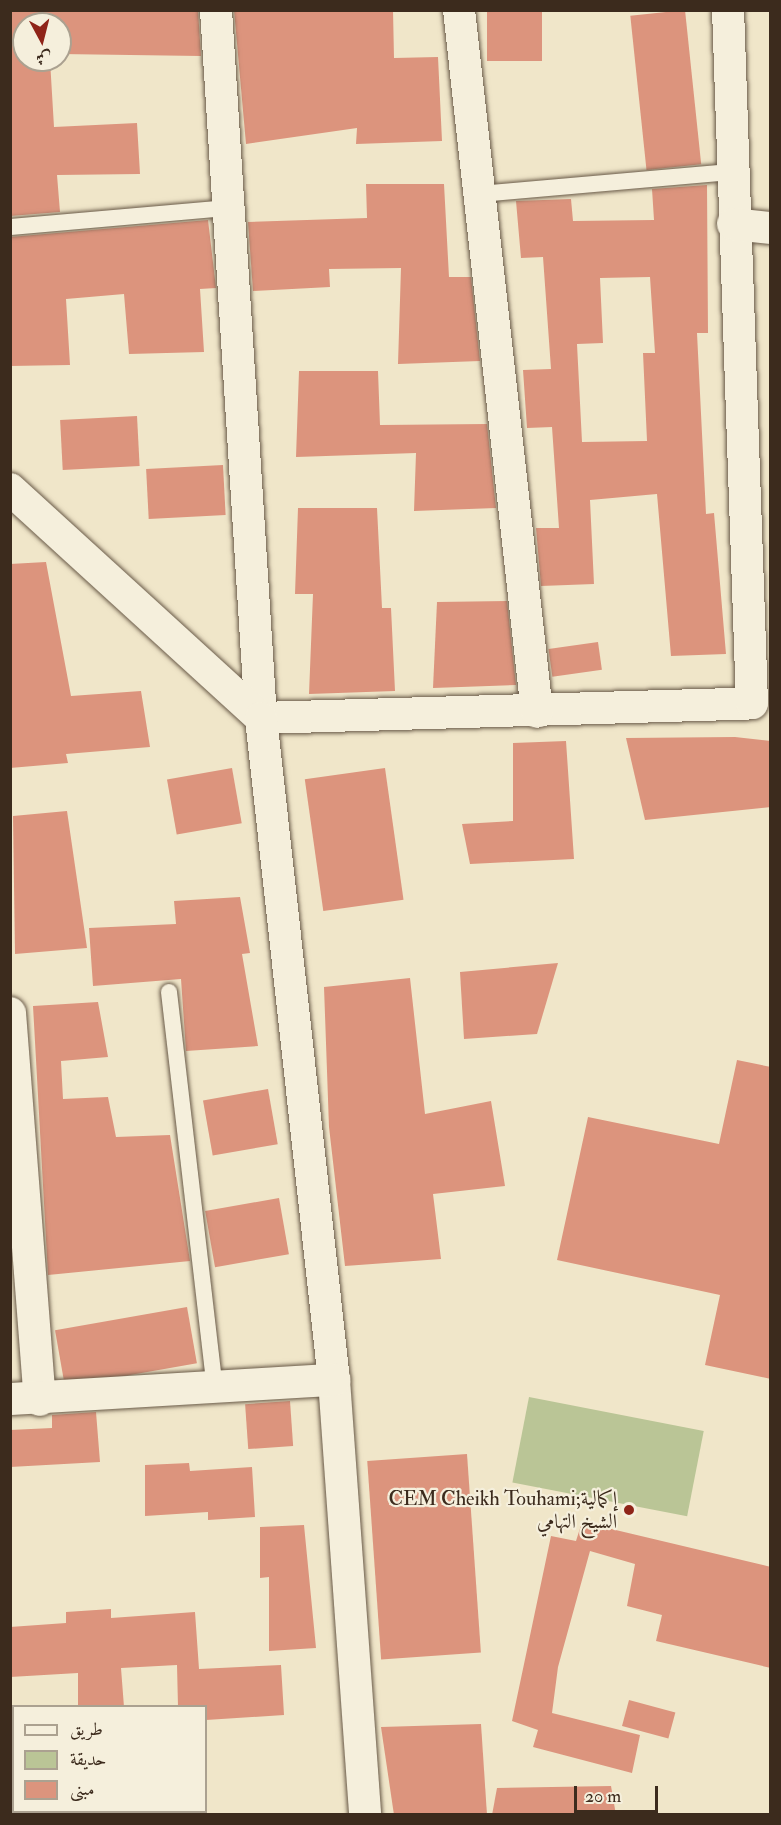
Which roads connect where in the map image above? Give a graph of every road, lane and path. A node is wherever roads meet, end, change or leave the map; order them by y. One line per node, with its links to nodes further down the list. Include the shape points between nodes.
1 (216, 10): 6 (street)
2 (459, 10): 5 (street)
3 (728, 10): 4 (street)
4 (731, 172): 5 (lane); 7 (street)
5 (479, 194): 13 (street)
6 (229, 208): 8 (lane); 14 (street)
7 (733, 224): 9 (street); 10 (street)
8 (10, 226)
9 (771, 228)
10 (757, 454): 12 (street)
11 (10, 489): 14 (street)
12 (761, 706): 13 (street)
13 (537, 712): 14 (street)
14 (261, 718): 17 (street)
15 (169, 992): 18 (lane)
16 (10, 1013): 19 (street)
17 (334, 1380): 18 (street); 20 (street)
18 (215, 1388): 19 (street)
19 (25, 1400)
20 (364, 1815)

